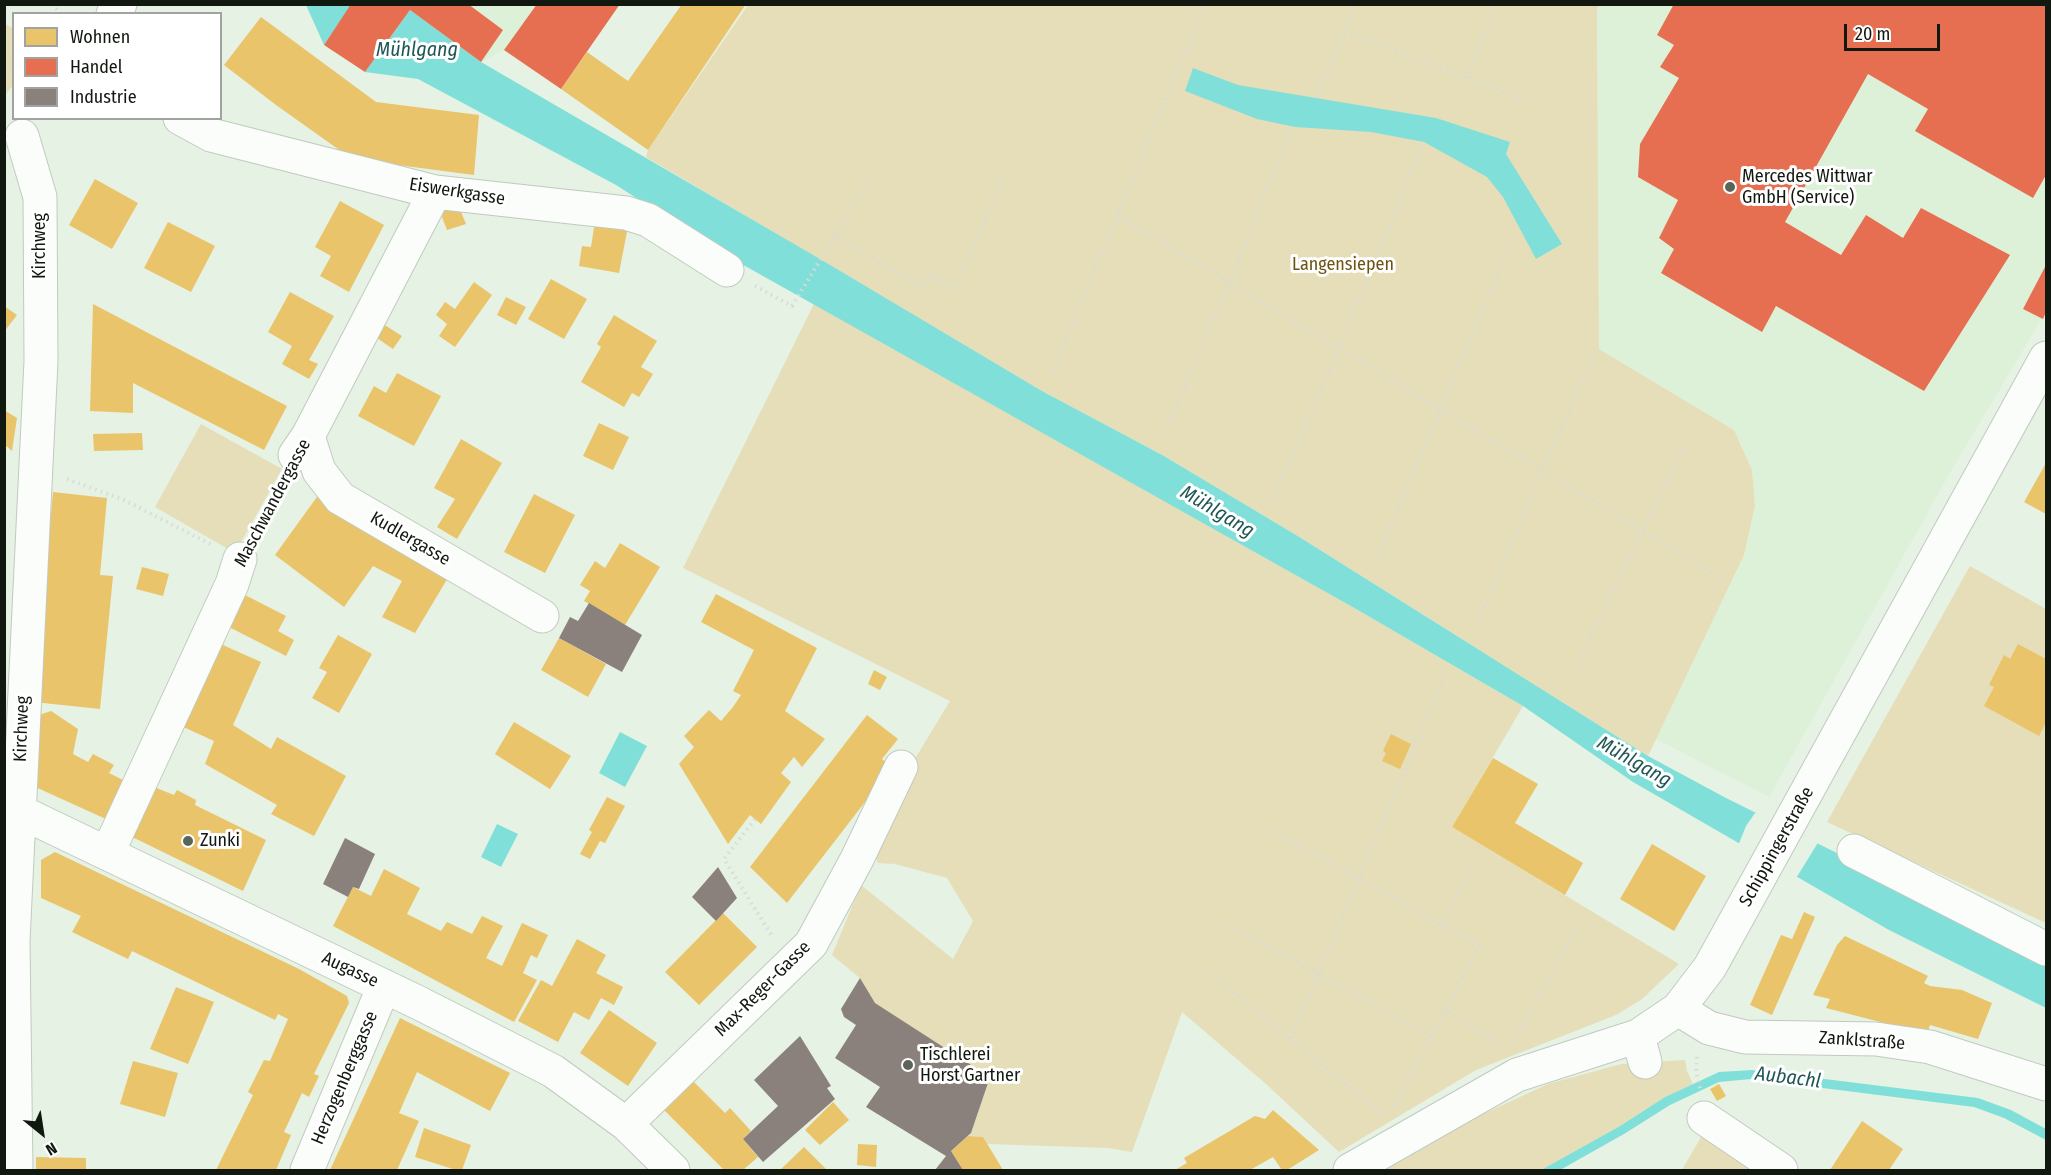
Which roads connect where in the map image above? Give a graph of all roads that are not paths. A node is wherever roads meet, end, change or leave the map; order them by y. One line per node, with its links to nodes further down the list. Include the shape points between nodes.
1 (184, 120): 3 (street, Eiswerkgasse, via 211,135)
2 (21, 138): 10 (street, Kirchweg, via 40,197 40,361)
3 (435, 192): 4 (street, Eiswerkgasse, via 626,213 648,220); 6 (street, Maschwandergasse)
4 (727, 270)
5 (2046, 358): 15 (street, Schippingerstraße, via 1800,824 1765,870 1710,967)
6 (301, 446): 8 (street, Kudlergasse, via 340,498)
7 (240, 560): 12 (street, Maschwandergasse)
8 (542, 616)
9 (901, 768): 18 (street, Max-Reger-Gasse, via 811,944)
10 (12, 808): 12 (street, Augasse); 19 (street, Kirchweg)
11 (1854, 850): 13 (street)
12 (108, 852): 14 (street, Augasse)
13 (2046, 949)
14 (384, 986): 18 (street, Augasse, via 553,1071); 20 (street, Herzogenberggasse)
15 (1678, 1009): 16 (street, Zanklstraße, via 1709,1028 1745,1037 1876,1039 1930,1047); 22 (street, Schippingerstraße, via 1642,1049 1517,1075)
16 (2046, 1084)
17 (1703, 1106): 23 (street)
18 (626, 1124): 21 (street, Augasse)
19 (16, 1170)
20 (307, 1170)
21 (673, 1170)
22 (1350, 1170)
23 (1781, 1170)

